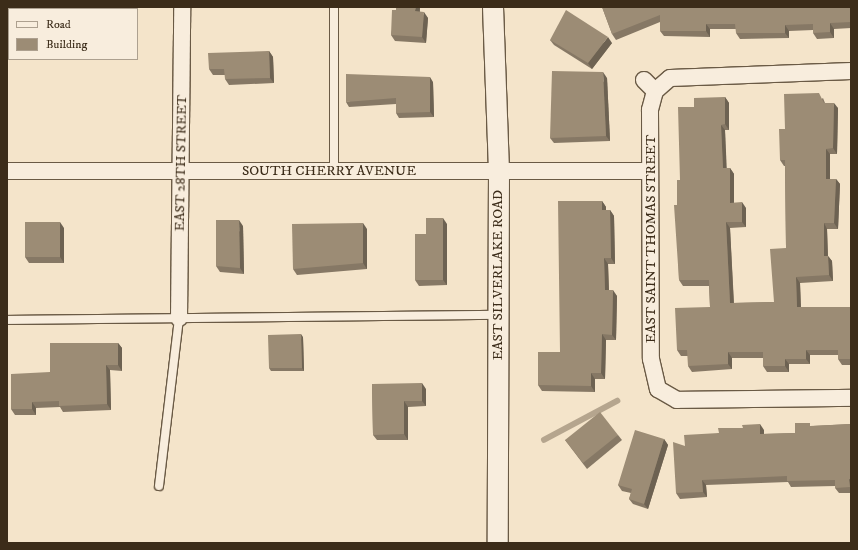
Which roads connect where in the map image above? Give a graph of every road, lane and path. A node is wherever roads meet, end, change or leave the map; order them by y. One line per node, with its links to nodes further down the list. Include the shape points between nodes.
1 (182, 7): 8 (street, EAST 28TH STREET)
2 (334, 7): 5 (lane)
3 (494, 7): 6 (street, EAST SILVERLAKE ROAD)
4 (851, 71): 9 (street, EAST SAINT THOMAS STREET, via 682,76 650,86)
5 (334, 170): 6 (street, SOUTH CHERRY AVENUE); 8 (street, SOUTH CHERRY AVENUE)
6 (499, 170): 9 (street, SOUTH CHERRY AVENUE); 10 (street, EAST SILVERLAKE ROAD)
7 (7, 171): 8 (street, SOUTH CHERRY AVENUE)
8 (181, 171): 11 (street, EAST 28TH STREET)
9 (650, 171): 13 (street, EAST SAINT THOMAS STREET, via 651,359 655,391 677,400)
10 (498, 315): 11 (lane); 15 (street, EAST SILVERLAKE ROAD)
11 (179, 318): 12 (lane); 14 (lane)
12 (7, 320)
13 (851, 398)
14 (159, 486)
15 (498, 543)

